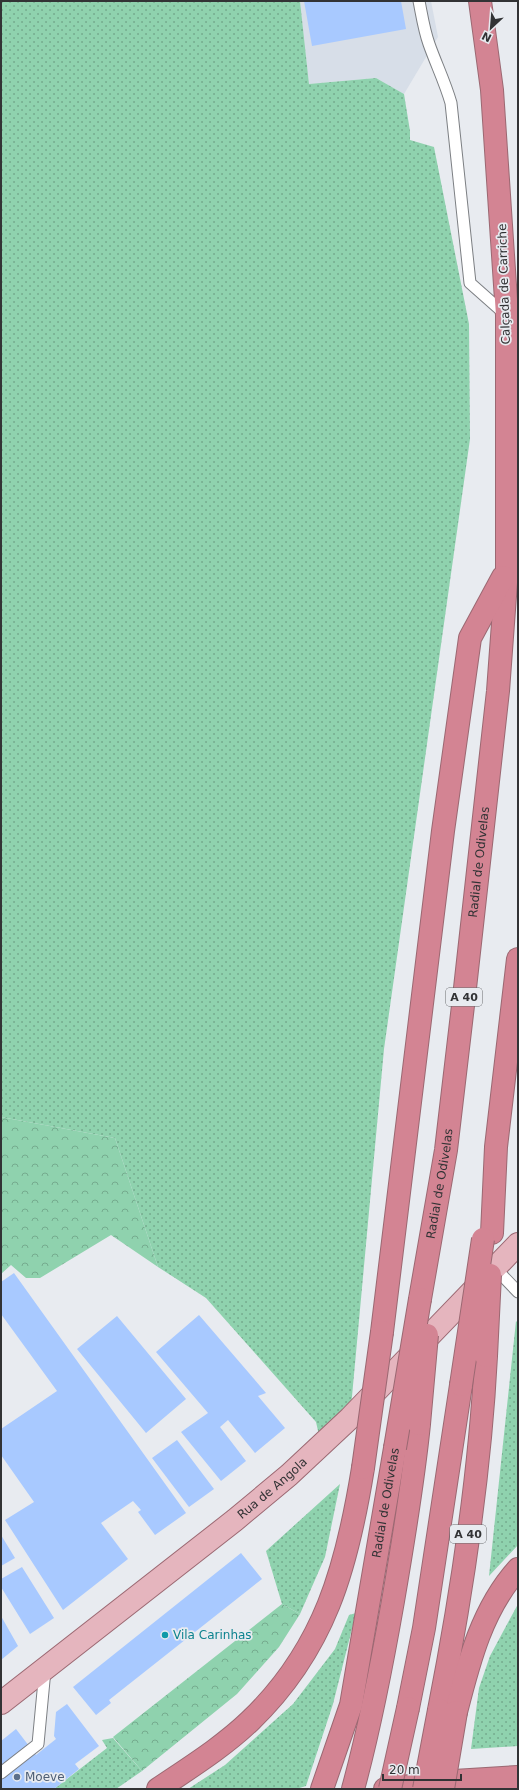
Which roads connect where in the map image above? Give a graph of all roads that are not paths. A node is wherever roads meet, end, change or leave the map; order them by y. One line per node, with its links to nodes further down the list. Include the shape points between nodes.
1 (419, 1): 3 (lane, via 428,43 451,103 470,283)
2 (480, 1): 3 (highway, Calçada de Carriche, via 492,90)
3 (507, 315): 4 (highway, Calçada de Carriche)
4 (507, 569): 10 (highway, Radial de Odivelas / A 40, via 496,715 446,1150); 17 (highway, bridge, via 470,638 455,736 382,1332 355,1518 344,1564 320,1627 280,1690 250,1721 220,1746)
5 (518, 959): 6 (highway, A 40)
6 (487, 1236): 14 (highway, A 40, bridge, via 486,1356 474,1497 452,1645); 21 (highway, bridge, via 461,1384 429,1598)
7 (518, 1244): 8 (main road, Rua de Angola)
8 (496, 1268): 9 (lane); 12 (main road, Rua de Angola, via 350,1418 289,1474 235,1520)
9 (518, 1292)
10 (426, 1295): 18 (highway, Radial de Odivelas, bridge, via 395,1448 351,1705); 19 (highway, bridge, via 416,1454 374,1707)
11 (518, 1569): 14 (highway, via 498,1596 476,1641)
12 (45, 1670): 13 (main road, Rua de Angola); 15 (lane, via 38,1744)
13 (1, 1703)
14 (448, 1711): 22 (highway, A 40, bridge); 23 (highway, bridge)
15 (1, 1773)
16 (518, 1777): 20 (highway)
17 (158, 1789)
18 (322, 1789)
19 (353, 1789)
20 (385, 1789)
21 (390, 1789)
22 (424, 1789)
23 (443, 1789)

